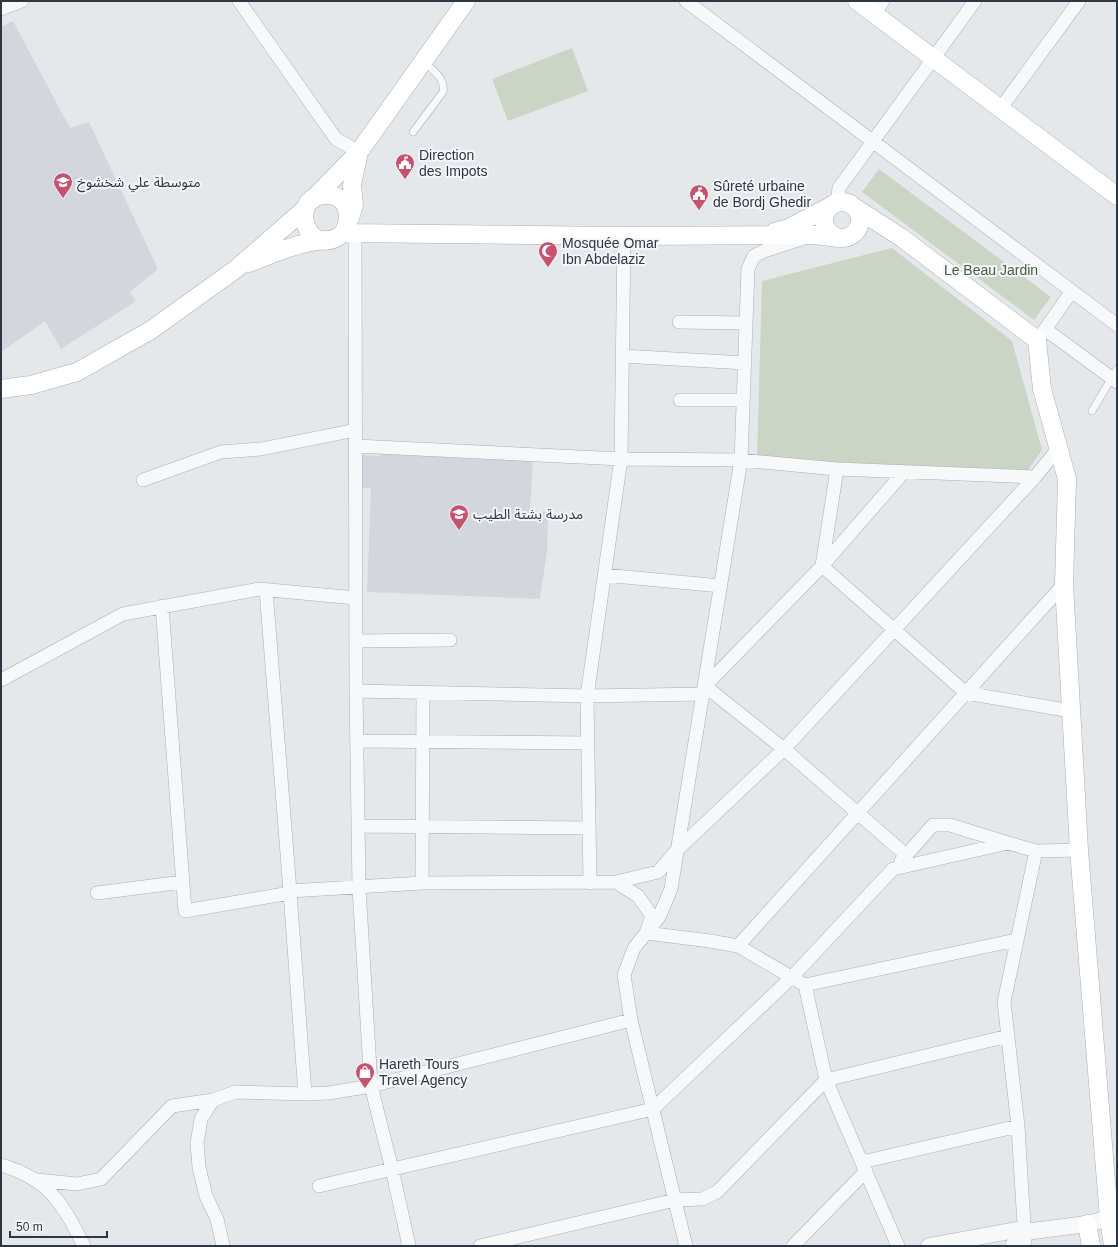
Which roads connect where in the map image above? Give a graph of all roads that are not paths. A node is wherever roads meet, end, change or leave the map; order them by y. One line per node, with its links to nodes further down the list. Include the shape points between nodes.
1 (22, 1): 9 (street)
2 (239, 1): 15 (street, via 336,139)
3 (466, 1): 11 (main road)
4 (686, 1): 14 (street)
5 (857, 1): 8 (main road)
6 (975, 1): 10 (street)
7 (1079, 1): 12 (street)
8 (879, 7): 10 (main road)
9 (1, 9)
10 (933, 59): 12 (main road); 14 (street)
11 (423, 61): 13 (lane, via 442,80 444,86 443,92); 15 (main road)
12 (1000, 109): 16 (main road)
13 (413, 132)
14 (873, 141): 18 (street, via 839,188); 26 (street)
15 (359, 152): 17 (main road); 19 (main road, via 352,185 354,205)
16 (1117, 196)
17 (308, 205): 19 (main road, via 304,214 306,227 314,237); 19 (main road, via 322,195 336,197 346,206); 25 (main road)
18 (841, 206): 22 (main road); 23 (main road, via 859,216 860,222 856,232); 23 (main road, via 825,216 826,228 829,233); 24 (main road)
19 (343, 232): 21 (main road); 25 (main road, via 284,250); 38 (street)
20 (814, 235): 22 (main road); 23 (main road); 28 (street, via 754,256 748,269)
21 (624, 236): 22 (main road); 31 (street)
22 (763, 236)
23 (846, 237): 24 (main road, via 883,235)
24 (902, 238): 30 (main road)
25 (236, 269): 34 (main road, via 151,330 77,372 31,385)
26 (1072, 291): 29 (street); 30 (street)
27 (679, 322): 28 (street)
28 (746, 323): 32 (street)
29 (1117, 325)
30 (1041, 335): 33 (street); 40 (main road, via 1042,389)
31 (622, 356): 32 (street); 41 (street)
32 (745, 363): 36 (street)
33 (1115, 376): 37 (lane)
34 (1, 389)
35 (680, 400): 36 (street)
36 (743, 400): 42 (street)
37 (1092, 411)
38 (356, 430): 39 (street); 46 (street, via 261,449 221,452)
39 (356, 446): 41 (street); 52 (street)
40 (1058, 450): 45 (street); 49 (main road, via 1067,479)
41 (621, 459): 42 (street); 48 (street)
42 (741, 460): 43 (street); 50 (street)
43 (837, 469): 44 (street); 47 (street)
44 (903, 473): 45 (street); 47 (street)
45 (1035, 477): 54 (street)
46 (143, 480)
47 (822, 566): 54 (street); 58 (street)
48 (604, 575): 50 (street); 62 (street)
49 (1064, 584): 61 (street); 63 (main road)
50 (721, 586): 58 (street)
51 (266, 590): 52 (street); 53 (street, via 259,589); 83 (street)
52 (356, 598): 56 (street)
53 (162, 606): 57 (street, via 123,614); 78 (street)
54 (894, 630): 61 (street); 67 (street)
55 (450, 640): 56 (street)
56 (356, 642): 59 (street)
57 (1, 680)
58 (704, 690): 62 (street); 67 (street); 73 (street)
59 (356, 691): 60 (street); 65 (street)
60 (423, 692): 62 (street); 64 (street)
61 (966, 694): 63 (street); 68 (street)
62 (587, 696): 66 (street)
63 (1071, 711): 74 (main road)
64 (423, 740): 65 (street); 66 (street); 70 (street)
65 (357, 741): 69 (street)
66 (588, 743): 71 (street)
67 (784, 749): 68 (street); 73 (street)
68 (858, 814): 76 (street); 87 (street)
69 (358, 826): 70 (street); 82 (street)
70 (422, 826): 71 (street); 80 (street)
71 (589, 828): 81 (street)
72 (1008, 843): 75 (street); 76 (street, via 950,825 933,825); 77 (street)
73 (677, 850): 79 (street, via 658,872); 85 (street, via 670,889 659,917)
74 (1079, 850): 75 (street); 104 (main road)
75 (1036, 851): 86 (street)
76 (906, 856): 77 (street)
77 (894, 869): 88 (street)
78 (183, 882): 83 (street, via 185,910); 84 (street)
79 (616, 882): 81 (street); 85 (street, via 638,896 652,916)
80 (422, 883): 81 (street); 82 (street)
81 (590, 883)
82 (359, 888): 83 (street); 93 (street)
83 (290, 892): 94 (street)
84 (97, 893)
85 (646, 933): 87 (street); 90 (street, via 634,948 624,976)
86 (1016, 940): 89 (street); 91 (street, via 1004,1002)
87 (738, 946): 88 (street)
88 (792, 977): 89 (street); 96 (street)
89 (805, 985): 92 (street)
90 (631, 1020): 93 (street); 96 (street)
91 (1008, 1036): 92 (street); 97 (street)
92 (826, 1080): 99 (street); 103 (street, via 717,1192 702,1199)
93 (371, 1086): 94 (street); 100 (street)
94 (304, 1094): 95 (street, via 236,1092)
95 (213, 1100): 101 (street, via 172,1106 101,1179 77,1184); 108 (street, via 201,1119 197,1149 206,1196 217,1219)
96 (653, 1109): 100 (street); 103 (street)
97 (1018, 1126): 99 (street); 106 (street)
98 (1, 1165): 101 (street)
99 (864, 1167): 112 (street); 113 (street)
100 (392, 1169): 102 (street); 109 (street)
101 (37, 1180): 107 (street, via 52,1193 71,1220)
102 (319, 1186)
103 (675, 1200): 110 (street); 111 (street)
104 (1113, 1217): 105 (street); 117 (main road)
105 (1088, 1224): 106 (street); 116 (main road)
106 (1025, 1239): 114 (street, via 1016,1230); 115 (street, via 1019,1245)
107 (84, 1246)
108 (223, 1246)
109 (409, 1246)
110 (480, 1246)
111 (686, 1246)
112 (794, 1246)
113 (898, 1246)
114 (929, 1246)
115 (1013, 1246)
116 (1091, 1246)
117 (1113, 1246)

